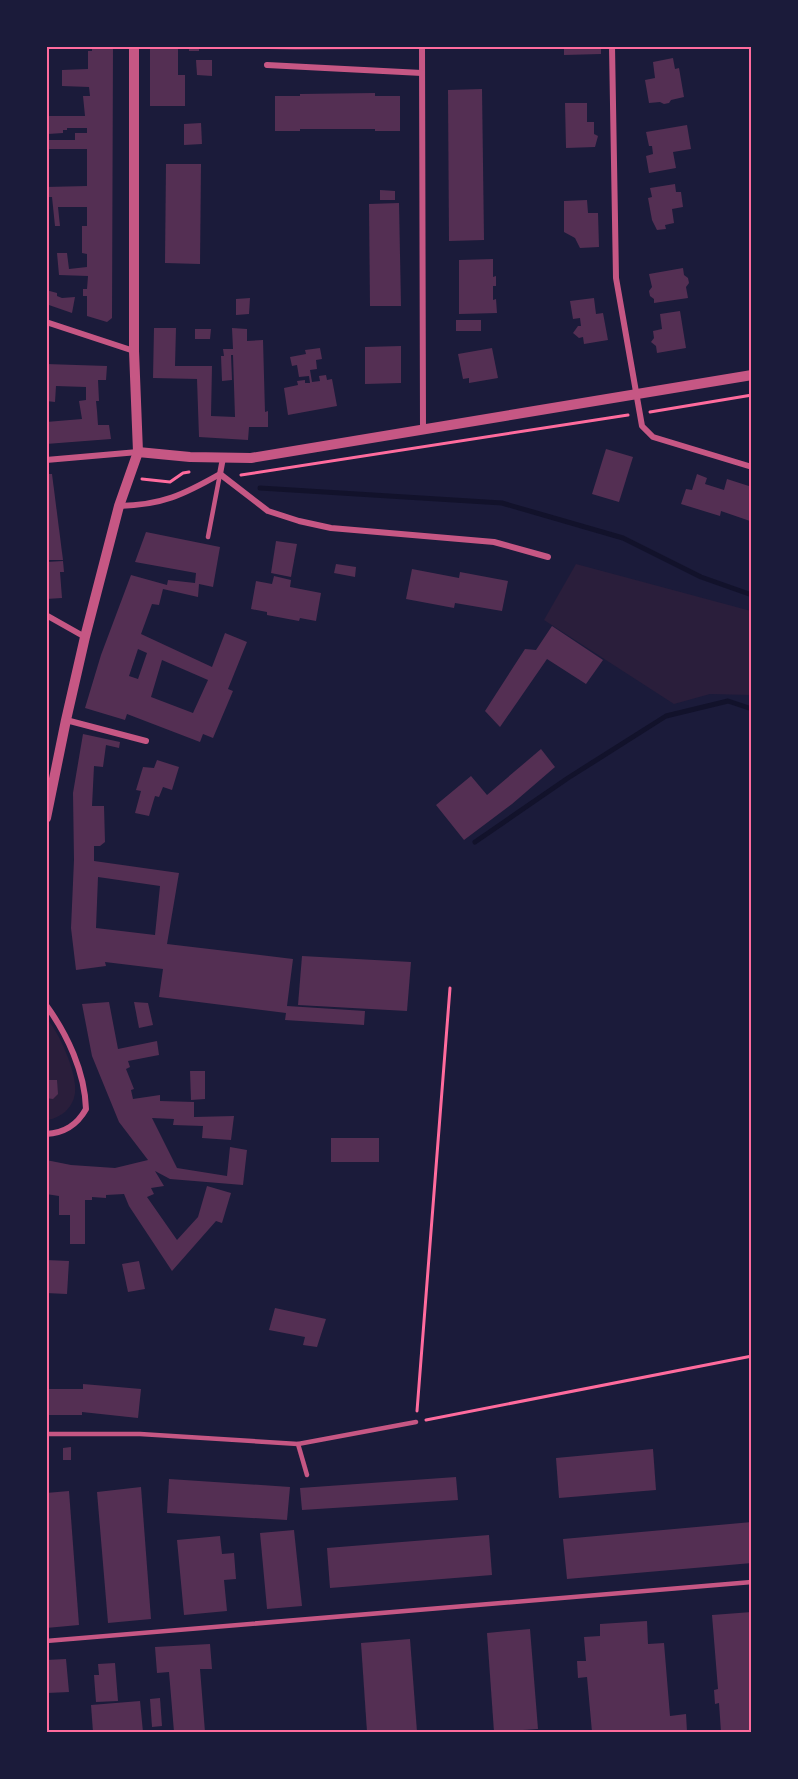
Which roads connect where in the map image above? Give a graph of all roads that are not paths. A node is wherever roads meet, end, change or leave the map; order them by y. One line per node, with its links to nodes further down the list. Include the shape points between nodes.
1 (134, 46): 7 (street)
2 (422, 46): 5 (street)
3 (612, 46): 9 (street, via 616,278)
4 (267, 65): 5 (street)
5 (422, 73): 10 (street)
6 (46, 322): 7 (street)
7 (134, 351): 11 (street)
8 (752, 375): 9 (street)
9 (635, 395): 10 (street); 14 (street, via 642,426 653,437)
10 (423, 429): 12 (street, via 298,452)
11 (138, 452): 12 (street); 13 (street); 16 (street)
12 (223, 458): 15 (street)
13 (46, 460)
14 (752, 467)
15 (220, 474): 16 (street, via 157,503); 17 (lane); 18 (street, via 268,511 299,521 330,528 494,542)
16 (119, 506): 20 (street)
17 (208, 537)
18 (548, 557)
19 (46, 615): 20 (street)
20 (85, 638): 21 (street)
21 (66, 720): 22 (street); 23 (street)
22 (146, 741)
23 (46, 818)
24 (46, 1005): 25 (street, via 77,1065 86,1108 75,1124)
25 (46, 1134)
26 (416, 1422): 28 (lane)
27 (46, 1434): 28 (lane, via 140,1434)
28 (298, 1443): 29 (lane)
29 (307, 1475)
30 (752, 1582): 31 (lane)
31 (46, 1641)

